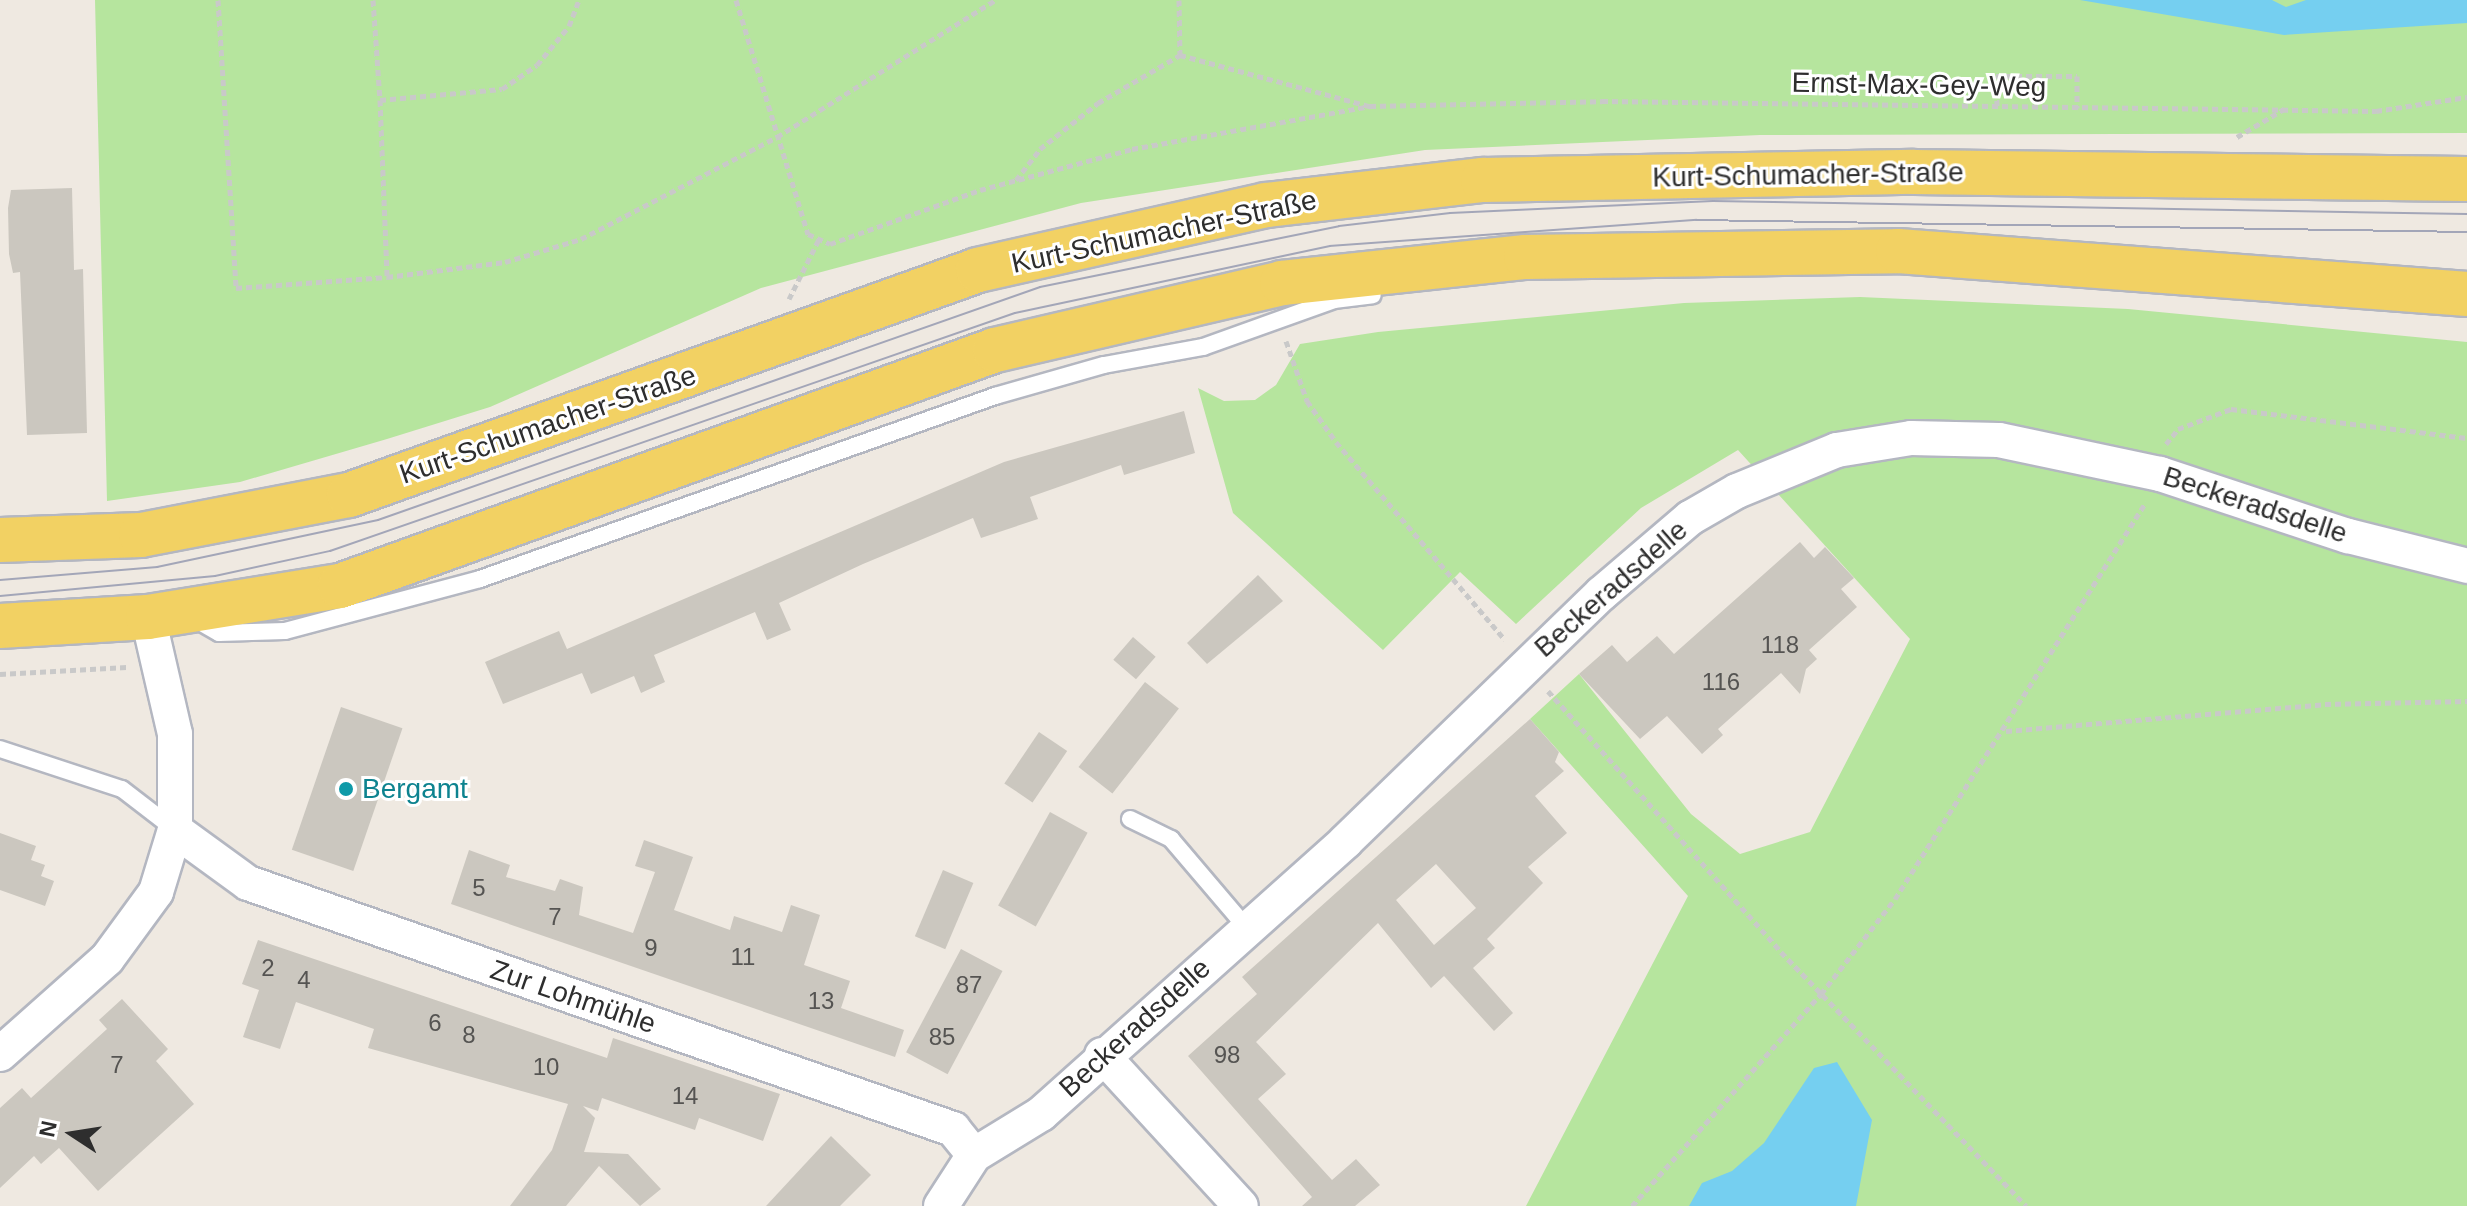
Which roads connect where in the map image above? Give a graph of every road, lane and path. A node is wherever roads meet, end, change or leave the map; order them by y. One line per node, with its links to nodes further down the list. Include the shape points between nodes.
1 (218, 0): 18 (path, via 236,288)
2 (373, 0): 9 (path)
3 (579, 0): 9 (path, via 569,26 537,65 502,89)
4 (736, 0): 13 (path)
5 (995, 0): 13 (path)
6 (1179, 0): 7 (path)
7 (1180, 55): 10 (path); 15 (path, via 1098,103 1040,149)
8 (2467, 97): 12 (path, Ernst-Max-Gey-Weg, via 2376,111)
9 (380, 100): 18 (path)
10 (1370, 106): 11 (path, Ernst-Max-Gey-Weg); 15 (path, via 1132,149)
11 (1997, 106): 12 (path, Ernst-Max-Gey-Weg); 12 (path, via 1996,76 2077,76)
12 (2077, 108)
13 (777, 137): 16 (path, via 808,234); 18 (path, via 581,239 505,262)
14 (2467, 179): 24 (main road, Kurt-Schumacher-Straße, via 1914,172 1499,179 1266,205 978,270 349,495 141,535)
15 (1015, 180): 16 (path, via 830,244)
16 (819, 239): 20 (path)
17 (1526, 257): 19 (main road, via 1898,251); 21 (lane, via 1405,291 1334,300); 26 (main road, via 1282,283 995,350 340,586)
18 (387, 277)
19 (2467, 294)
20 (786, 303)
21 (1281, 319): 26 (lane, via 1203,347 1104,365 995,396 480,579 300,627 219,633); 28 (path, via 1307,401 1336,442)
22 (2467, 438): 23 (path, via 2231,409 2178,429)
23 (2160, 474): 25 (street, Beckeradsdelle, via 2348,536); 28 (street, Beckeradsdelle, via 1999,440 1911,438 1837,450 1690,518); 30 (path)
24 (0, 540)
25 (2467, 566)
26 (165, 614): 27 (main road); 33 (street, via 175,734)
27 (0, 626)
28 (1526, 664): 34 (street, Beckeradsdelle); 35 (path)
29 (2467, 701): 30 (path, via 2325,704)
30 (2006, 731): 35 (path)
31 (0, 749): 33 (lane, via 122,789)
32 (1130, 819): 34 (lane, via 1171,839)
33 (175, 830): 36 (street, via 156,892 107,959); 38 (street, Zur Lohmühle, via 248,883 953,1129)
34 (1246, 927): 37 (street, Beckeradsdelle)
35 (1821, 994): 41 (path); 42 (path)
36 (0, 1054)
37 (1102, 1055): 38 (street, Beckeradsdelle, via 1041,1114); 40 (street)
38 (974, 1155): 39 (street, Beckeradsdelle)
39 (941, 1206)
40 (1241, 1206)
41 (1632, 1206)
42 (2026, 1206)

